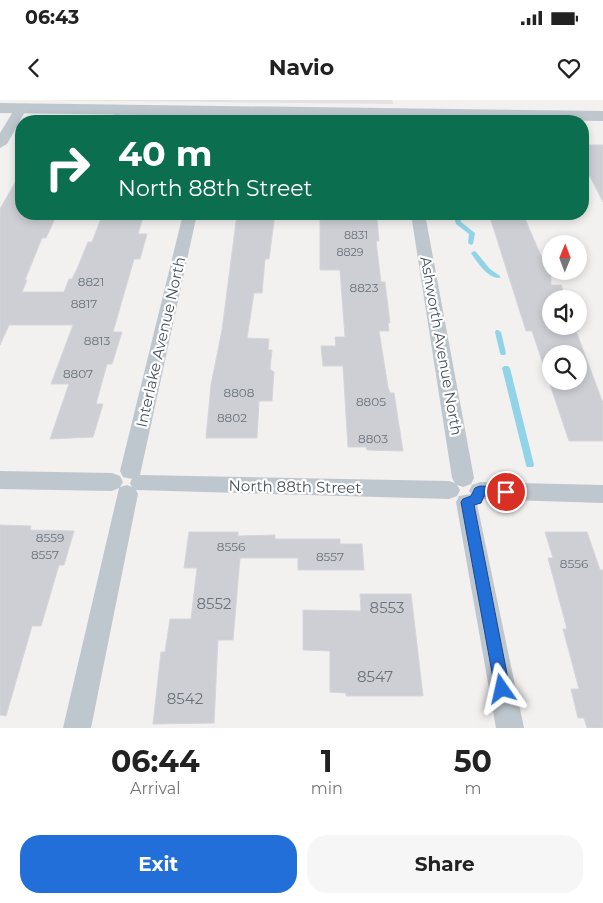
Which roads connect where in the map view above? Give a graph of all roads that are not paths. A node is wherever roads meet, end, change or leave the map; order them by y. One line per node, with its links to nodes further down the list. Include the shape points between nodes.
1 (0, 108): 2 (street)
2 (21, 108): 3 (street); 4 (street)
3 (17, 115)
4 (104, 115)
5 (589, 116): 6 (street)
6 (603, 116)
7 (15, 118): 8 (street)
8 (0, 144)
9 (189, 220): 12 (street, Interlake Avenue North)
10 (419, 220): 13 (street, Ashworth Avenue North)
11 (0, 480): 12 (street, North 88th Street)
12 (128, 483): 13 (street, North 88th Street); 15 (street, Interlake Avenue North)
13 (465, 490): 14 (street, North 88th Street); 16 (street, Ashworth Avenue North)
14 (603, 494)
15 (77, 728)
16 (510, 728)

